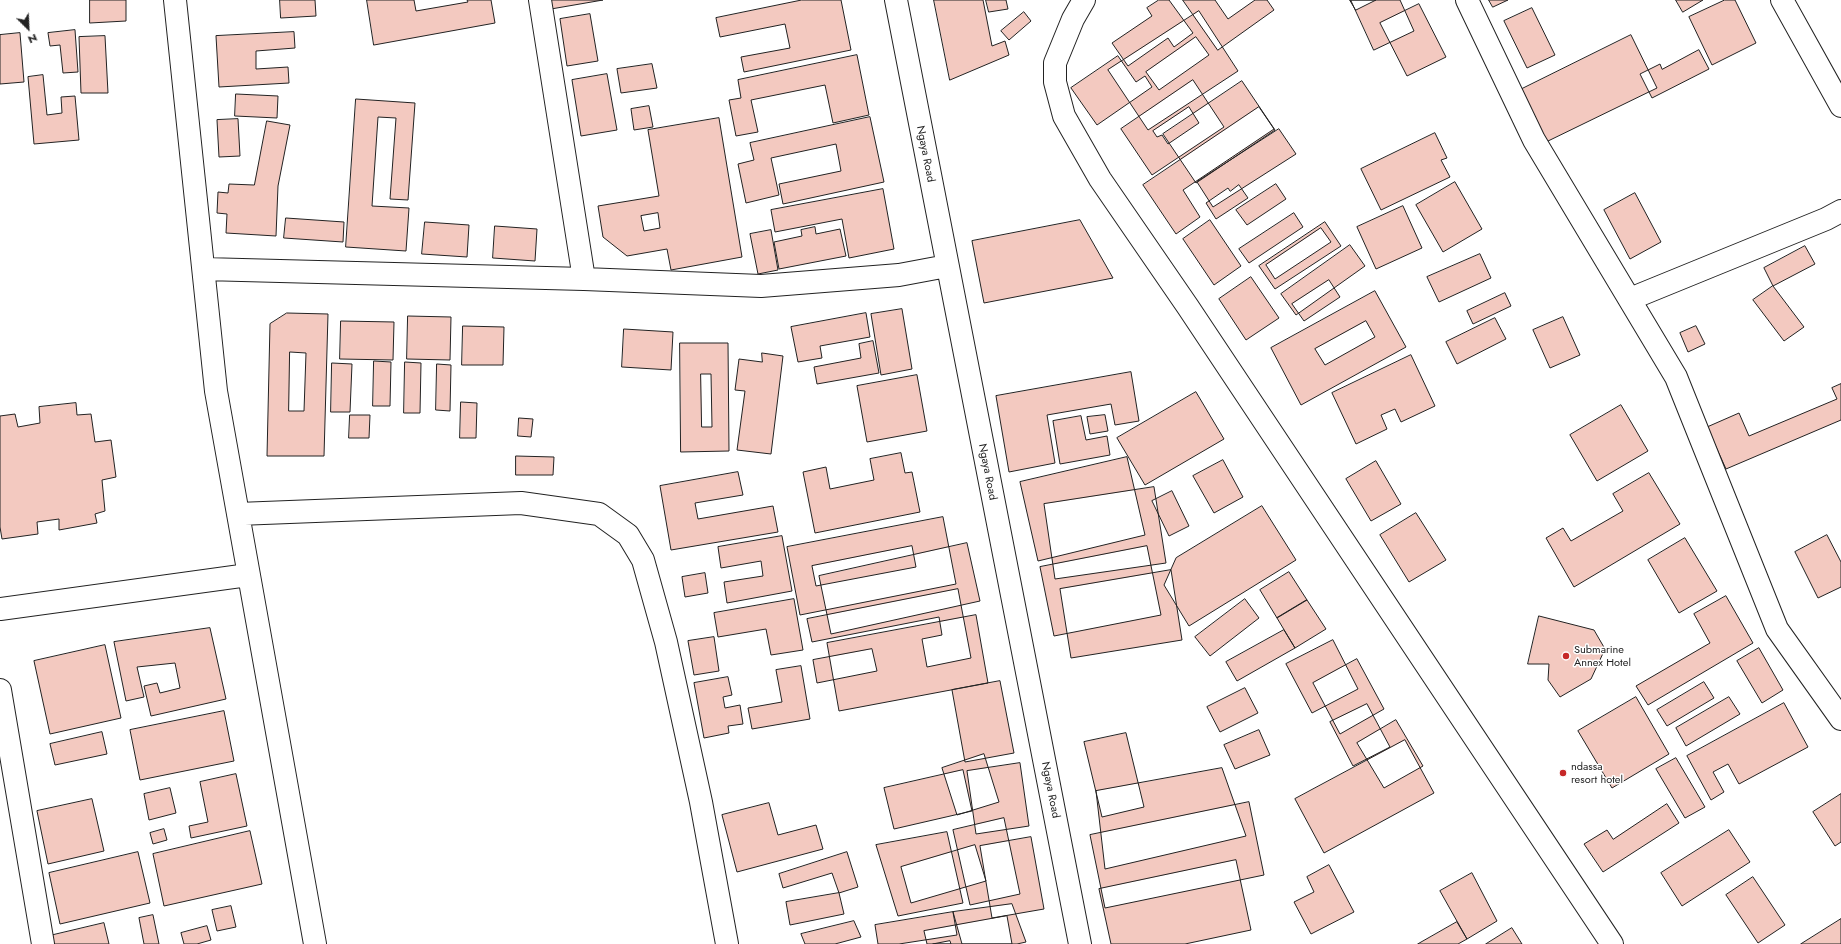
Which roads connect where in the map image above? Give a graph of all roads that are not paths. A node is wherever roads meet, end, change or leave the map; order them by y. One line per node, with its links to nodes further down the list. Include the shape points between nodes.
1 (175, 0): 10 (street)
2 (540, 0): 11 (street)
3 (896, 0): 9 (street, Ngaya Road)
4 (1084, 0): 22 (street, via 1072,18 1056,63 1055,82 1064,116 1100,179)
5 (1467, 0): 12 (street, via 1534,140)
6 (1782, 0): 7 (street)
7 (1841, 106)
8 (1841, 211): 12 (street)
9 (947, 266): 11 (street, via 900,275 761,286); 21 (street, Ngaya Road)
10 (204, 269): 11 (street); 13 (street, via 216,391)
11 (584, 278)
12 (1630, 299): 17 (street, via 1676,377 1777,629)
13 (238, 514): 14 (street); 20 (street, via 521,503 599,514 628,535 643,560 666,642 701,802)
14 (248, 575): 15 (street); 19 (street)
15 (0, 608)
16 (0, 690): 18 (street)
17 (1841, 719)
18 (43, 944)
19 (315, 944)
20 (727, 944)
21 (1080, 944)
22 (1612, 944)

